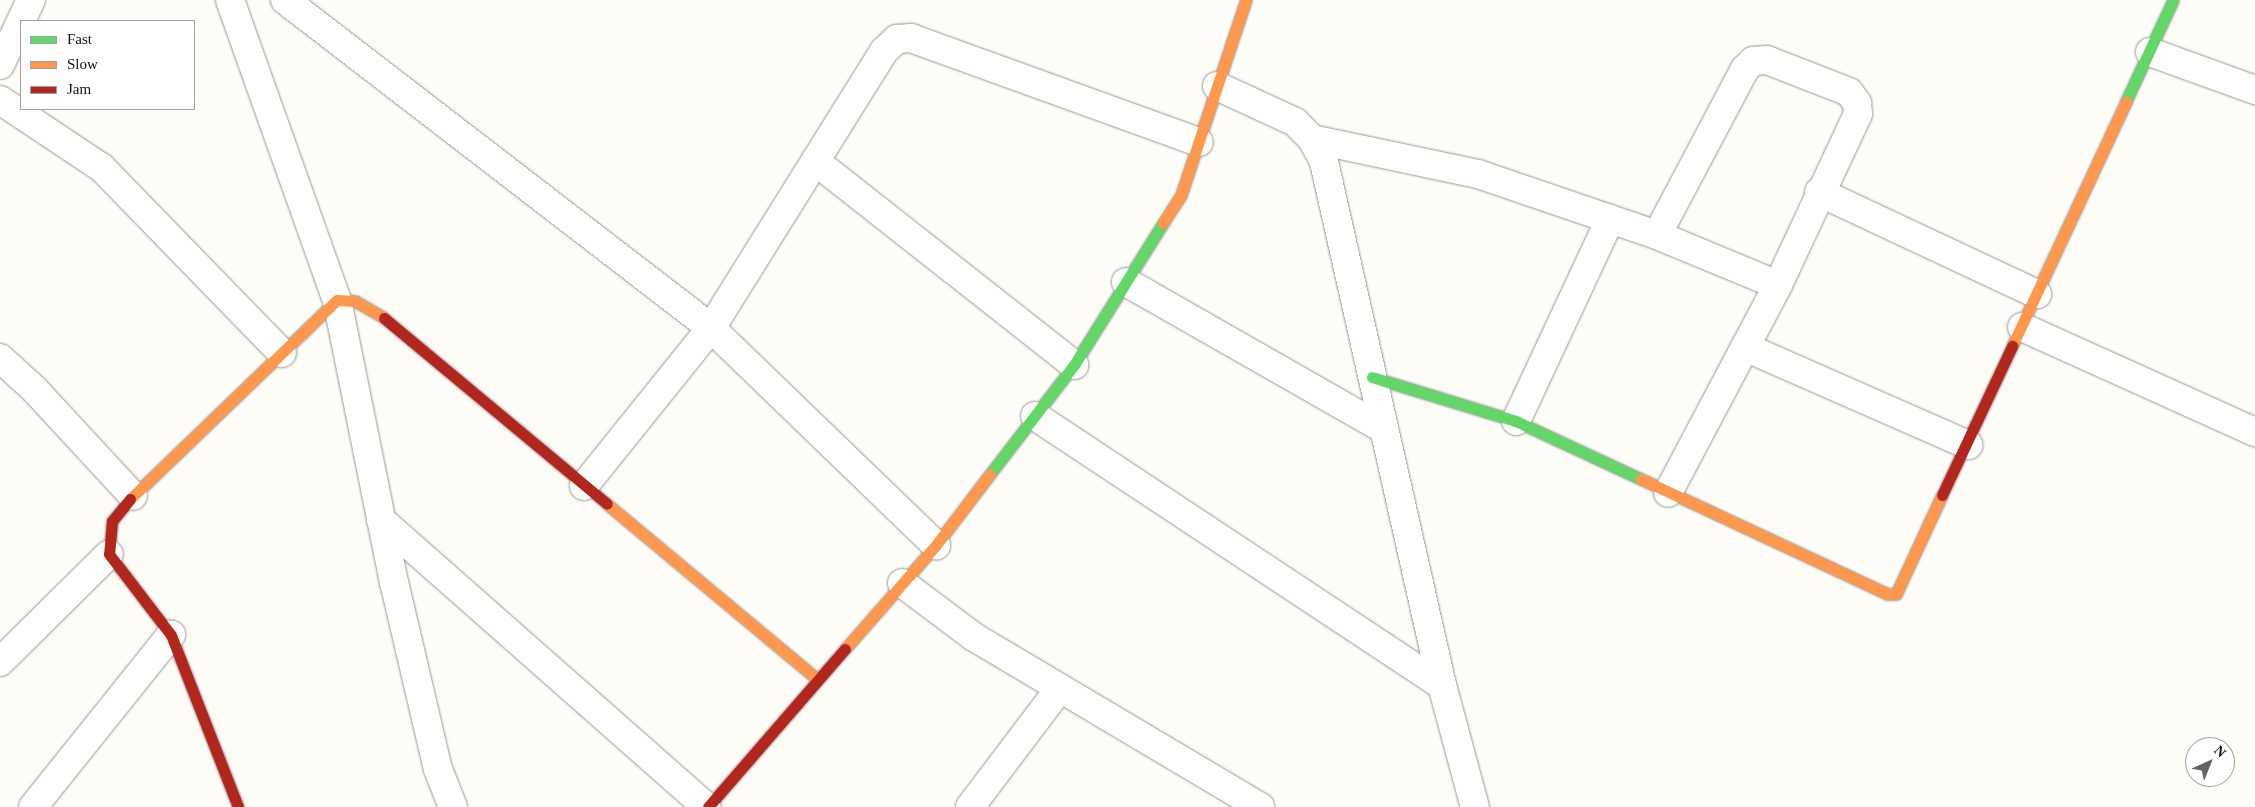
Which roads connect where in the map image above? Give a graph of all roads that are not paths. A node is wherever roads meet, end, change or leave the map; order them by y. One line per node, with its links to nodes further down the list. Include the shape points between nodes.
1 (31, 0): 6 (street)
2 (230, 0): 22 (street)
3 (285, 0): 24 (street)
4 (1246, 0): 10 (street)
5 (2173, 0): 8 (street)
6 (21, 20)
7 (20, 23): 9 (street)
8 (2150, 52): 11 (street); 21 (street)
9 (0, 65)
10 (1217, 86): 13 (street, via 1295,122); 14 (street)
11 (2255, 90)
12 (0, 100): 26 (street, via 102,168)
13 (1312, 139): 17 (street, via 1478,174); 29 (street, via 1324,162)
14 (1199, 142): 15 (street, via 910,38 897,39 884,52); 19 (street, via 1181,195)
15 (815, 161): 24 (street); 28 (street)
16 (1819, 192): 18 (street, via 1858,114 1856,103 1849,92 1767,60 1753,61 1745,69); 20 (street); 21 (street)
17 (1610, 219): 18 (street); 31 (street)
18 (1657, 235): 20 (street)
19 (1126, 282): 28 (street); 32 (street)
20 (1778, 284): 25 (street)
21 (2038, 294): 23 (street)
22 (337, 300): 26 (street); 35 (street, via 355,301 374,310); 38 (street)
23 (2022, 327): 33 (street); 34 (street)
24 (711, 328): 35 (street); 39 (street)
25 (1745, 347): 34 (street); 36 (street)
26 (282, 353): 37 (street)
27 (0, 358): 37 (street, via 35,390)
28 (1074, 365): 30 (street)
29 (1372, 377): 31 (street); 32 (street)
30 (1035, 416): 39 (street); 45 (street)
31 (1516, 421): 36 (street)
32 (1384, 429): 45 (street)
33 (2255, 432)
34 (1968, 445): 36 (street, via 1896,594 1888,594)
35 (584, 486): 44 (street)
36 (1668, 494)
37 (133, 496): 40 (street, via 112,521)
38 (381, 520): 50 (street, via 438,769); 51 (street)
39 (936, 545): 41 (street)
40 (109, 554): 42 (street); 43 (street)
41 (902, 583): 44 (street); 46 (street, via 974,637)
42 (171, 635): 48 (street); 49 (street)
43 (0, 662)
44 (817, 679): 51 (street)
45 (1442, 685): 54 (street)
46 (1060, 688): 47 (street); 52 (street)
47 (1226, 798): 53 (street)
48 (33, 807)
49 (238, 807)
50 (452, 807)
51 (707, 807)
52 (970, 807)
53 (1260, 807)
54 (1475, 807)

